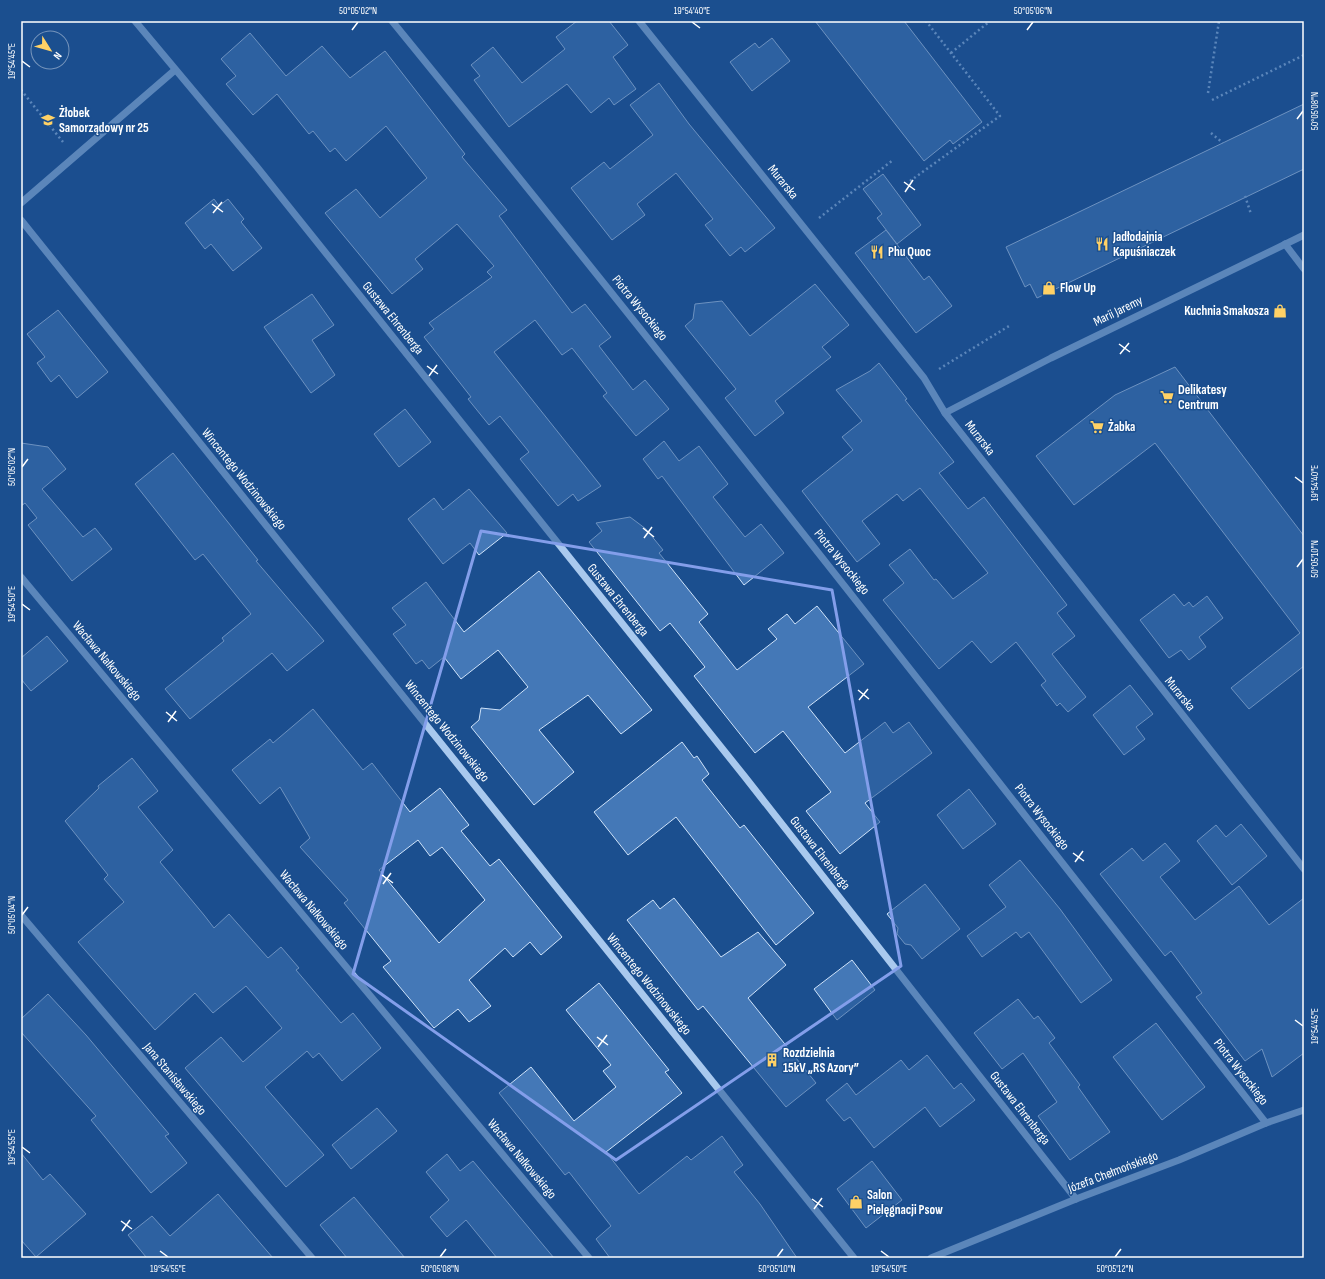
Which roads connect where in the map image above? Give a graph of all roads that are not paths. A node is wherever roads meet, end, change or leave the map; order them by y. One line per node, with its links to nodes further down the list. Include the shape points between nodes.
1 (135, 21): 4 (street, Gustawa Ehrenberga)
2 (392, 21): 15 (street, Piotra Wysockiego, via 548,212 845,585)
3 (639, 21): 10 (street, Murarska, via 924,378)
4 (175, 70): 5 (street); 16 (street, Gustawa Ehrenberga, via 257,167 740,771)
5 (21, 203)
6 (21, 220): 19 (street, Wincentego Wodzinowskiego)
7 (1304, 235): 8 (street, Marii Jaremy)
8 (1285, 244): 9 (street); 10 (street, Marii Jaremy, via 1051,358)
9 (1304, 269)
10 (945, 413): 12 (street, Murarska)
11 (21, 577): 18 (street, Wacława Nałkowskiego)
12 (1304, 869)
13 (21, 915): 17 (street, Jana Stanisławskiego)
14 (1304, 1110): 15 (street, Józefa Chełmońskiego)
15 (1266, 1123): 16 (street, Józefa Chełmońskiego, via 1180,1160)
16 (1076, 1199): 20 (street, Józefa Chełmońskiego)
17 (312, 1258)
18 (589, 1258)
19 (854, 1258)
20 (931, 1258)

